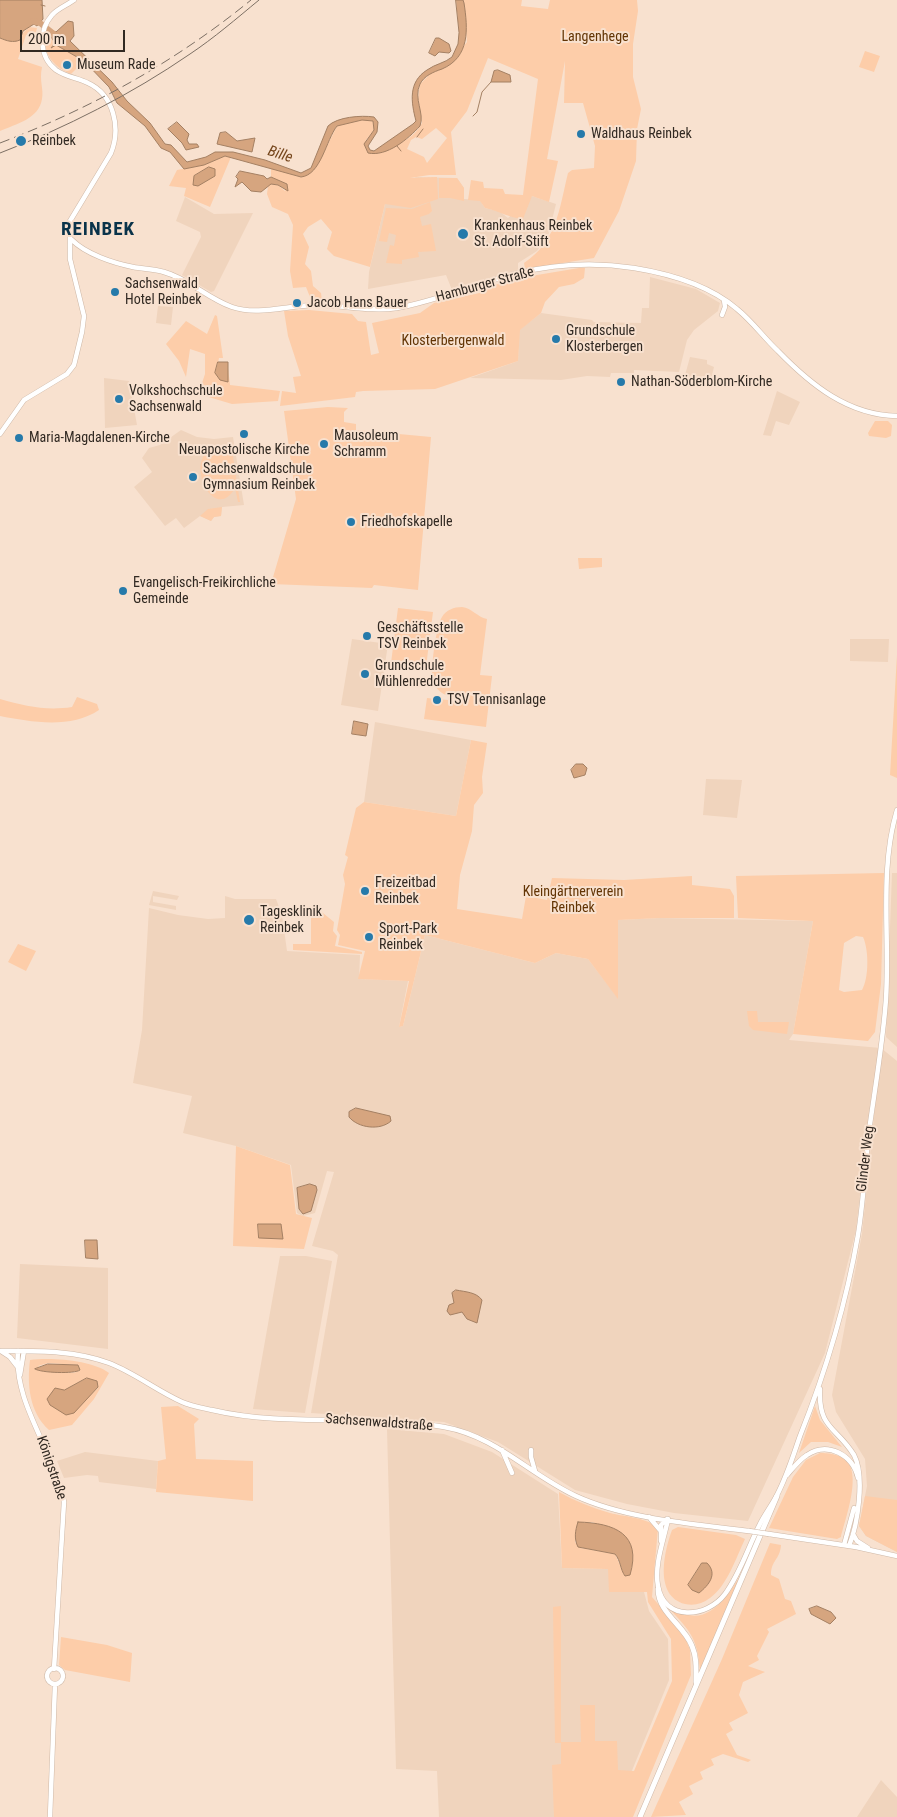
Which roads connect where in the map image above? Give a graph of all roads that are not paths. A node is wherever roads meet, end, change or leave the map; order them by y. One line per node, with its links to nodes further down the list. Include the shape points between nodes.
1 (74, 0): 2 (main road, via 47,21 42,34 43,51 48,62 64,75 97,87 104,94 113,112 116,130 114,146 73,212 69,228)
2 (72, 240): 3 (main road); 4 (main road, Hamburger Straße)
3 (71, 248): 4 (main road); 5 (main road)
4 (85, 249): 5 (main road); 6 (main road, Hamburger Straße, via 119,264 162,271 186,280 233,307 253,310 320,305 366,310 398,308 518,273 581,264 634,268 665,275)
5 (70, 256): 9 (main road, via 84,321 74,364 67,374 20,404)
6 (723, 299): 7 (main road); 8 (main road, Hamburger Straße, via 826,394 873,414)
7 (722, 315)
8 (897, 416)
9 (0, 434)
10 (897, 810): 16 (main road, Glinder Weg, via 891,830 888,872 884,1018 858,1235 845,1298)
11 (0, 1350): 12 (main road, Sachsenwaldstraße); 14 (main road)
12 (18, 1351): 13 (main road, Sachsenwaldstraße); 14 (main road, Königstraße)
13 (24, 1351): 15 (main road); 17 (main road, Sachsenwaldstraße, via 60,1352 99,1360 182,1402 214,1410 249,1416 446,1427)
14 (18, 1366): 15 (main road, Königstraße)
15 (20, 1379): 32 (main road, Königstraße, via 64,1502)
16 (820, 1385): 21 (main road, Glinder Weg); 26 (main road, via 822,1414 850,1450 860,1472)
17 (501, 1448): 19 (main road, Sachsenwaldstraße); 20 (main road)
18 (531, 1450): 19 (main road, via 530,1457)
19 (536, 1472): 23 (main road, Sachsenwaldstraße, via 589,1502)
20 (512, 1473)
21 (784, 1478): 22 (main road, Glinder Weg); 27 (main road, via 803,1458 816,1451 833,1450 849,1460 857,1473 858,1488)
22 (777, 1496): 31 (main road, Glinder Weg, via 758,1527 735,1579 713,1606 696,1613 680,1611 666,1601); 34 (highway)
23 (645, 1515): 24 (main road, Sachsenwaldstraße); 25 (main road)
24 (668, 1519): 25 (main road, via 662,1522); 27 (main road, Sachsenwaldstraße, bridge); 28 (main road)
25 (661, 1530): 28 (main road)
26 (852, 1534): 27 (main road); 29 (main road)
27 (846, 1545): 29 (main road, Sachsenwaldstraße)
28 (661, 1548): 31 (main road)
29 (871, 1550): 30 (main road, Sachsenwaldstraße)
30 (897, 1556)
31 (658, 1588): 34 (highway, via 663,1607 684,1631 692,1646)
32 (54, 1669): 33 (main road, via 47,1676); 33 (main road, via 59,1670 62,1676 61,1681)
33 (54, 1684): 35 (main road)
34 (696, 1687): 36 (highway)
35 (50, 1817)
36 (640, 1817)

